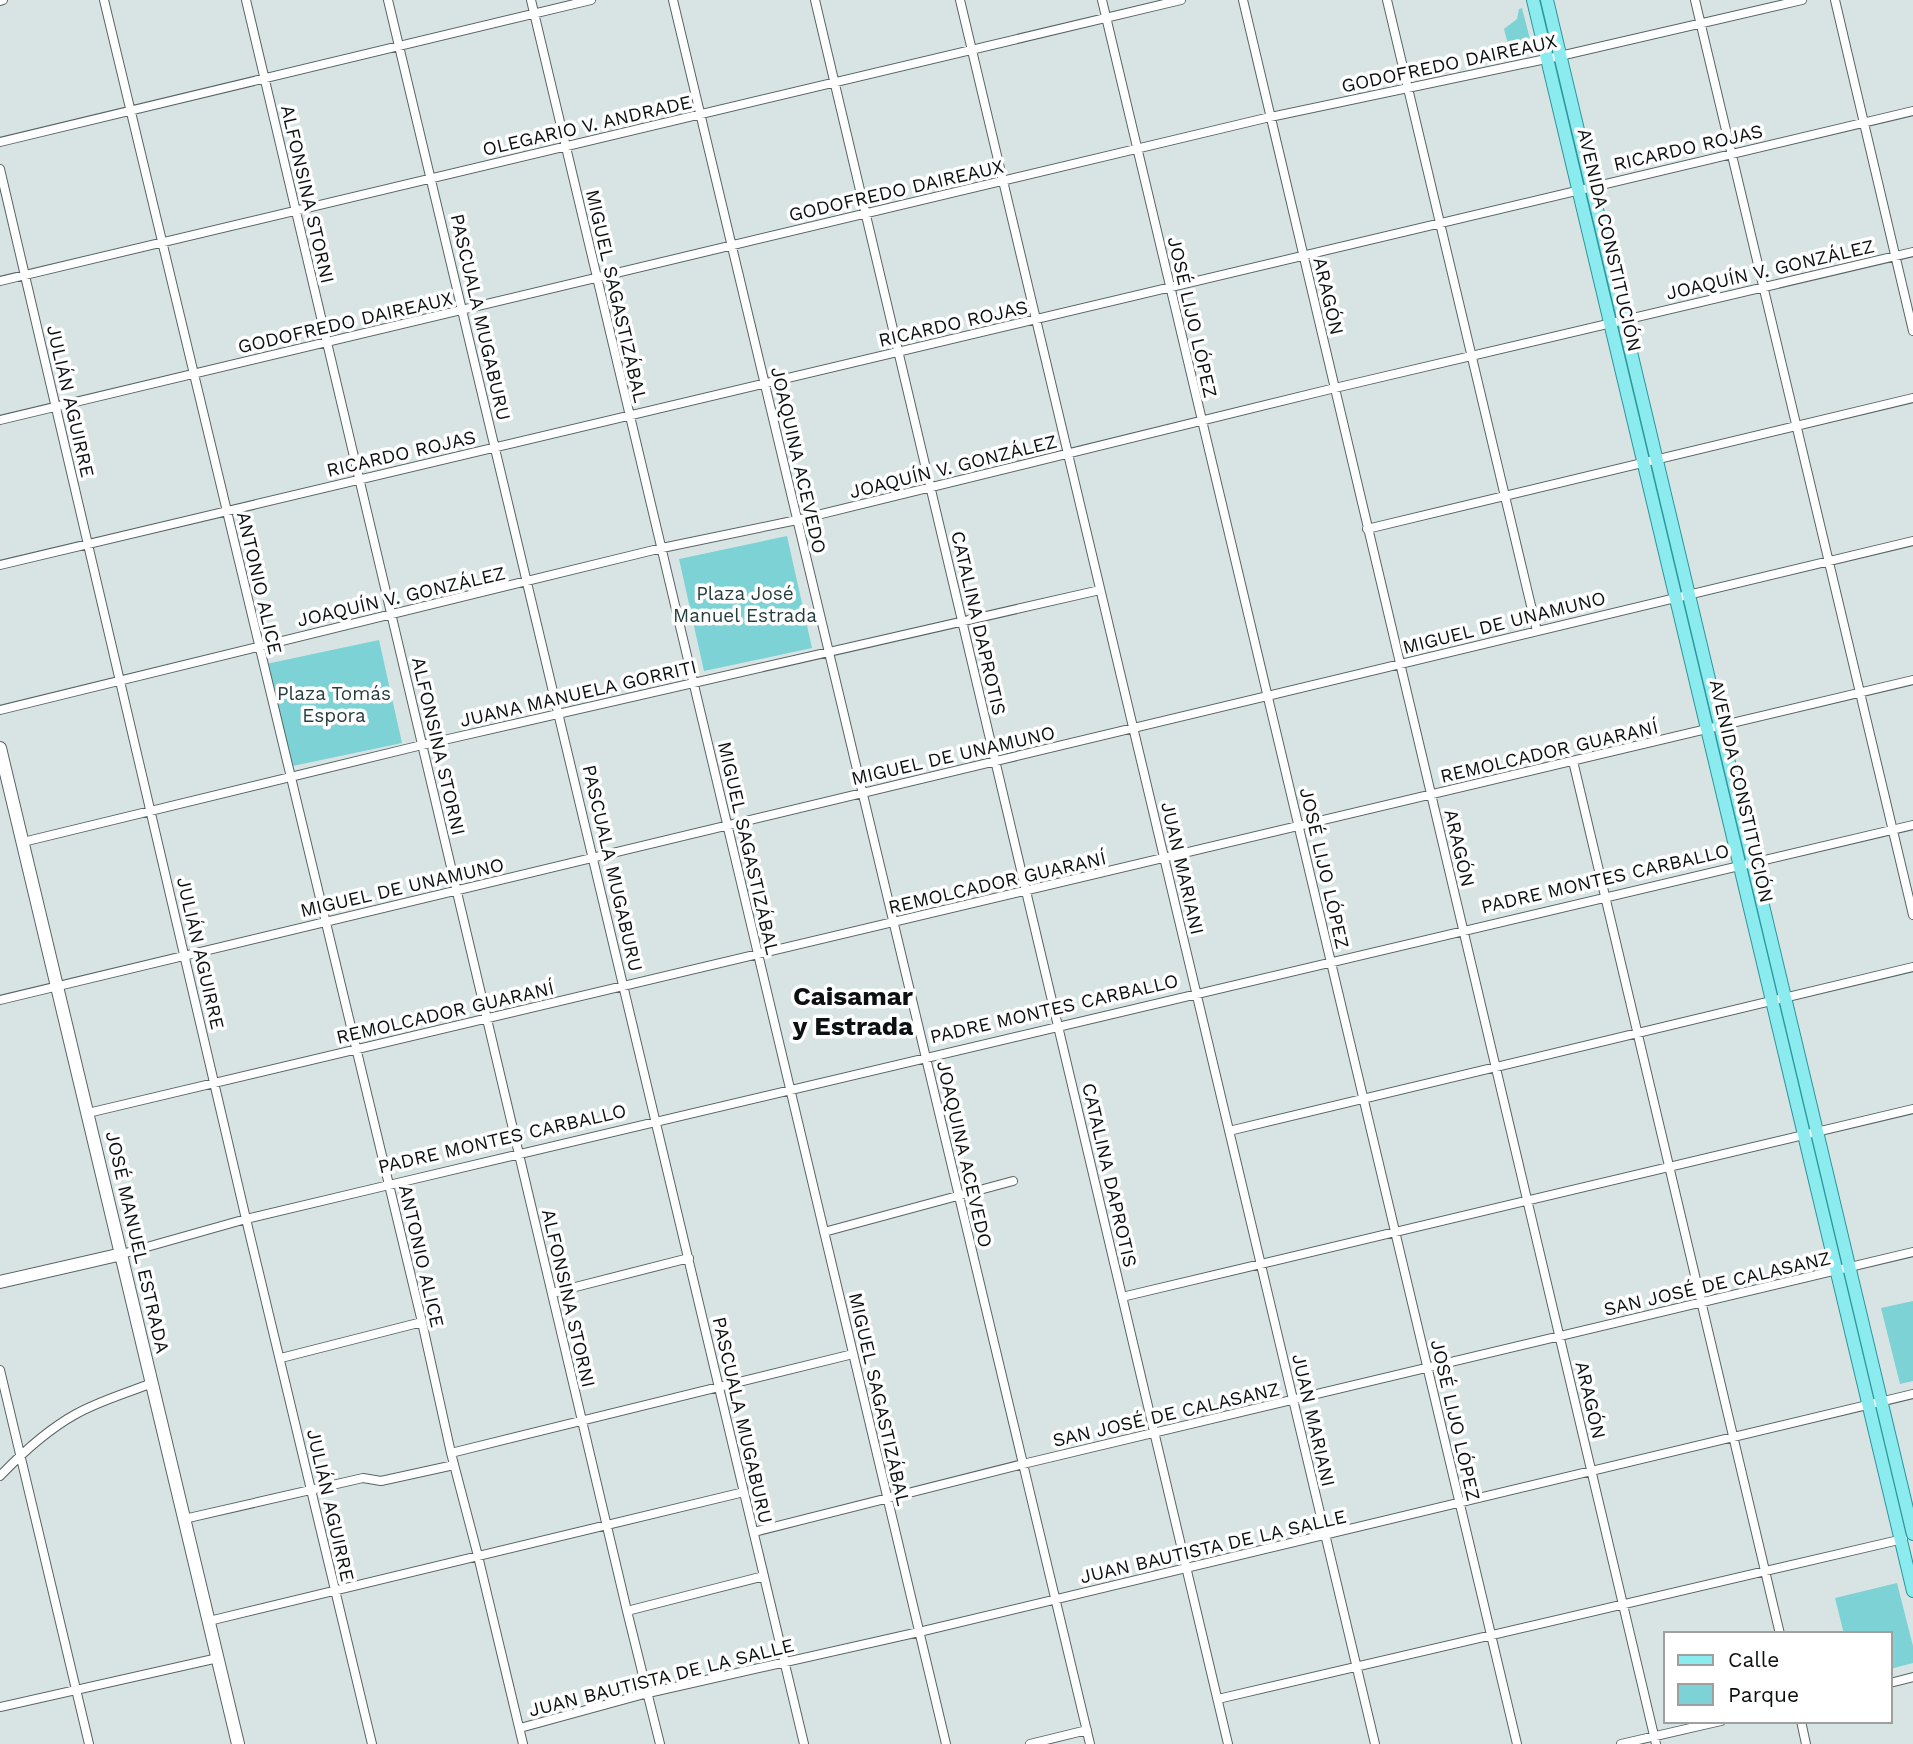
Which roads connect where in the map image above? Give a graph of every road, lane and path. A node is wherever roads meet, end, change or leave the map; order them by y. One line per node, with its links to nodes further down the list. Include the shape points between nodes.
1 (104, 0): 28 (street, ANTONIO ALICE)
2 (246, 0): 25 (street, ALFONSINA STORNI)
3 (388, 0): 21 (street, PASCUALA MUGABURU)
4 (531, 0): 18 (street, MIGUEL SAGASTIZÁBAL)
5 (591, 0): 18 (street)
6 (673, 0): 30 (street, JOAQUINA ACEVEDO)
7 (815, 0): 26 (street, CATALINA DAPROTIS)
8 (960, 0): 22 (street, JUAN MARIANI)
9 (1102, 0): 19 (street, JOSÉ LIJO LÓPEZ)
10 (1181, 0): 19 (street, OLEGARIO V. ANDRADE)
11 (1243, 0): 31 (street, ARAGÓN)
12 (1387, 0): 27 (street)
13 (1533, 0): 24 (main road, AVENIDA CONSTITUCIÓN)
14 (1547, 0): 23 (main road, AVENIDA CONSTITUCIÓN)
15 (1695, 0): 20 (street)
16 (1802, 0): 20 (street, GODOFREDO DAIREAUX)
17 (1835, 0): 32 (street)
18 (534, 14): 21 (street); 34 (street, MIGUEL SAGASTIZÁBAL)
19 (1106, 18): 22 (street, OLEGARIO V. ANDRADE); 35 (street, JOSÉ LIJO LÓPEZ)
20 (1700, 24): 23 (street, GODOFREDO DAIREAUX); 36 (street)
21 (399, 46): 25 (street); 38 (street, PASCUALA MUGABURU)
22 (972, 50): 26 (street, OLEGARIO V. ANDRADE); 39 (street, JUAN MARIANI)
23 (1560, 56): 24 (street, GODOFREDO DAIREAUX); 40 (main road, AVENIDA CONSTITUCIÓN)
24 (1547, 58): 27 (street, GODOFREDO DAIREAUX); 41 (main road, AVENIDA CONSTITUCIÓN)
25 (265, 78): 28 (street); 42 (street, ALFONSINA STORNI)
26 (834, 82): 30 (street, OLEGARIO V. ANDRADE); 43 (street, CATALINA DAPROTIS)
27 (1407, 89): 31 (street, GODOFREDO DAIREAUX); 44 (street)
28 (131, 111): 33 (street); 45 (street, ANTONIO ALICE)
29 (1913, 111): 32 (street, RICARDO ROJAS)
30 (700, 114): 34 (street, OLEGARIO V. ANDRADE); 46 (street, JOAQUINA ACEVEDO)
31 (1270, 117): 35 (street, GODOFREDO DAIREAUX); 48 (street, ARAGÓN)
32 (1863, 122): 36 (street, RICARDO ROJAS); 49 (street)
33 (0, 142)
34 (566, 146): 38 (street, OLEGARIO V. ANDRADE); 51 (street, MIGUEL SAGASTIZÁBAL)
35 (1137, 149): 39 (street, GODOFREDO DAIREAUX); 53 (street, JOSÉ LIJO LÓPEZ)
36 (1731, 154): 40 (street, RICARDO ROJAS); 54 (street)
37 (0, 169): 50 (street, JULIÁN AGUIRRE)
38 (431, 178): 42 (street, OLEGARIO V. ANDRADE); 55 (street, PASCUALA MUGABURU)
39 (1003, 181): 43 (street, GODOFREDO DAIREAUX); 56 (street, JUAN MARIANI)
40 (1592, 186): 41 (street, RICARDO ROJAS); 57 (main road, AVENIDA CONSTITUCIÓN)
41 (1578, 190): 44 (street, RICARDO ROJAS); 57 (main road, AVENIDA CONSTITUCIÓN)
42 (296, 211): 45 (street, OLEGARIO V. ANDRADE); 59 (street, ALFONSINA STORNI)
43 (865, 214): 46 (street, GODOFREDO DAIREAUX); 60 (street, CATALINA DAPROTIS)
44 (1440, 223): 48 (street, RICARDO ROJAS); 61 (street)
45 (162, 242): 50 (street, OLEGARIO V. ANDRADE); 62 (street, ANTONIO ALICE)
46 (732, 246): 51 (street, GODOFREDO DAIREAUX); 63 (street, JOAQUINA ACEVEDO)
47 (1913, 252): 49 (street, JOAQUÍN V. GONZÁLEZ)
48 (1303, 256): 53 (street, RICARDO ROJAS); 64 (street, ARAGÓN)
49 (1895, 256): 54 (street, JOAQUÍN V. GONZÁLEZ); 58 (street)
50 (25, 275): 52 (street, OLEGARIO V. ANDRADE); 66 (street, JULIÁN AGUIRRE)
51 (597, 278): 55 (street, GODOFREDO DAIREAUX); 67 (street, MIGUEL SAGASTIZÁBAL)
52 (0, 281)
53 (1170, 287): 56 (street, RICARDO ROJAS); 69 (street, JOSÉ LIJO LÓPEZ)
54 (1763, 287): 57 (street, JOAQUÍN V. GONZÁLEZ); 70 (street)
55 (463, 310): 59 (street, GODOFREDO DAIREAUX); 71 (street, PASCUALA MUGABURU)
56 (1036, 319): 60 (street, RICARDO ROJAS); 72 (street, JUAN MARIANI)
57 (1617, 322): 61 (street, JOAQUÍN V. GONZÁLEZ); 73 (main road, AVENIDA CONSTITUCIÓN); 74 (main road, AVENIDA CONSTITUCIÓN)
58 (1913, 331)
59 (327, 342): 62 (street, GODOFREDO DAIREAUX); 75 (street, ALFONSINA STORNI)
60 (898, 352): 63 (street, RICARDO ROJAS); 76 (street, CATALINA DAPROTIS)
61 (1472, 356): 64 (street, JOAQUÍN V. GONZÁLEZ); 77 (street)
62 (194, 374): 66 (street, GODOFREDO DAIREAUX); 78 (street, ANTONIO ALICE)
63 (765, 384): 67 (street, RICARDO ROJAS); 79 (street, JOAQUINA ACEVEDO)
64 (1335, 388): 69 (street, JOAQUÍN V. GONZÁLEZ); 80 (street, ARAGÓN)
65 (1913, 398): 70 (street)
66 (56, 407): 68 (street, GODOFREDO DAIREAUX); 82 (street, JULIÁN AGUIRRE)
67 (630, 416): 71 (street, RICARDO ROJAS); 83 (street, MIGUEL SAGASTIZÁBAL)
68 (0, 420)
69 (1202, 421): 72 (street, JOAQUÍN V. GONZÁLEZ); 99 (street, JOSÉ LIJO LÓPEZ)
70 (1796, 426): 73 (street); 84 (street)
71 (496, 448): 75 (street, RICARDO ROJAS); 86 (street, PASCUALA MUGABURU)
72 (1068, 454): 76 (street, JOAQUÍN V. GONZÁLEZ); 87 (street, JUAN MARIANI)
73 (1657, 459): 74 (street); 88 (main road, AVENIDA CONSTITUCIÓN)
74 (1643, 462): 77 (street); 88 (main road, AVENIDA CONSTITUCIÓN)
75 (359, 479): 78 (street, RICARDO ROJAS); 89 (street, ALFONSINA STORNI)
76 (930, 487): 79 (street, JOAQUÍN V. GONZÁLEZ); 90 (street, CATALINA DAPROTIS)
77 (1504, 496): 80 (street); 91 (street)
78 (226, 509): 82 (street, RICARDO ROJAS); 92 (street, ANTONIO ALICE)
79 (797, 520): 83 (street, JOAQUÍN V. GONZÁLEZ); 93 (street, JOAQUINA ACEVEDO)
80 (1367, 529): 94 (street, ARAGÓN)
81 (1913, 541): 84 (street, MIGUEL DE UNAMUNO)
82 (89, 544): 85 (street, RICARDO ROJAS); 95 (street, JULIÁN AGUIRRE)
83 (662, 548): 86 (street, JOAQUÍN V. GONZÁLEZ); 97 (street, MIGUEL SAGASTIZÁBAL)
84 (1829, 561): 88 (street, MIGUEL DE UNAMUNO); 98 (street)
85 (0, 565)
86 (527, 582): 89 (street, JOAQUÍN V. GONZÁLEZ); 101 (street, PASCUALA MUGABURU)
87 (1100, 590): 90 (street, JUANA MANUELA GORRITI); 102 (street, JUAN MARIANI)
88 (1682, 596): 91 (street, MIGUEL DE UNAMUNO); 103 (main road, AVENIDA CONSTITUCIÓN)
89 (393, 614): 92 (street, JOAQUÍN V. GONZÁLEZ); 104 (street, ALFONSINA STORNI)
90 (962, 620): 93 (street, JUANA MANUELA GORRITI); 106 (street, CATALINA DAPROTIS)
91 (1537, 631): 94 (street, MIGUEL DE UNAMUNO)
92 (258, 646): 95 (street, JOAQUÍN V. GONZÁLEZ); 108 (street, ANTONIO ALICE)
93 (829, 651): 97 (street, JUANA MANUELA GORRITI); 109 (street, JOAQUINA ACEVEDO)
94 (1400, 664): 99 (street, MIGUEL DE UNAMUNO); 110 (street, ARAGÓN)
95 (120, 680): 100 (street, JOAQUÍN V. GONZÁLEZ); 111 (street, JULIÁN AGUIRRE)
96 (1913, 680): 98 (street, REMOLCADOR GUARANÍ)
97 (693, 682): 101 (street, JUANA MANUELA GORRITI); 112 (street, MIGUEL SAGASTIZÁBAL)
98 (1860, 693): 103 (street, REMOLCADOR GUARANÍ); 115 (street)
99 (1267, 696): 102 (street, MIGUEL DE UNAMUNO); 114 (street, JOSÉ LIJO LÓPEZ)
100 (0, 710)
101 (560, 713): 104 (street, JUANA MANUELA GORRITI); 117 (street, PASCUALA MUGABURU)
102 (1133, 728): 106 (street, MIGUEL DE UNAMUNO); 118 (street, JUAN MARIANI)
103 (1714, 728): 107 (street, REMOLCADOR GUARANÍ); 119 (main road, AVENIDA CONSTITUCIÓN)
104 (422, 745): 108 (street, JUANA MANUELA GORRITI); 120 (street, ALFONSINA STORNI)
105 (0, 748): 116 (main road, JOSÉ MANUEL ESTRADA)
106 (995, 761): 109 (street, MIGUEL DE UNAMUNO); 121 (street, CATALINA DAPROTIS)
107 (1573, 761): 110 (street, REMOLCADOR GUARANÍ); 122 (street)
108 (291, 776): 111 (street, JUANA MANUELA GORRITI); 124 (street, ANTONIO ALICE)
109 (862, 793): 112 (street, MIGUEL DE UNAMUNO); 125 (street, JOAQUINA ACEVEDO)
110 (1431, 795): 114 (street, REMOLCADOR GUARANÍ); 126 (street, ARAGÓN)
111 (152, 811): 116 (street, JUANA MANUELA GORRITI); 128 (street, JULIÁN AGUIRRE)
112 (727, 825): 117 (street, MIGUEL DE UNAMUNO); 127 (street, MIGUEL SAGASTIZÁBAL)
113 (1913, 825): 115 (street, PADRE MONTES CARBALLO)
114 (1298, 826): 118 (street, REMOLCADOR GUARANÍ); 129 (street, JOSÉ LIJO LÓPEZ)
115 (1893, 830): 119 (street, PADRE MONTES CARBALLO); 123 (street)
116 (23, 842): 131 (main road, JOSÉ MANUEL ESTRADA)
117 (594, 858): 120 (street, MIGUEL DE UNAMUNO); 132 (street, PASCUALA MUGABURU)
118 (1164, 858): 121 (street, REMOLCADOR GUARANÍ); 133 (street, JUAN MARIANI)
119 (1746, 864): 122 (street, PADRE MONTES CARBALLO); 134 (main road, AVENIDA CONSTITUCIÓN)
120 (457, 890): 124 (street, MIGUEL DE UNAMUNO); 136 (street, ALFONSINA STORNI)
121 (1026, 891): 125 (street, REMOLCADOR GUARANÍ); 137 (street, CATALINA DAPROTIS)
122 (1605, 898): 126 (street, PADRE MONTES CARBALLO); 138 (street)
123 (1913, 915)
124 (326, 921): 128 (street, MIGUEL DE UNAMUNO); 139 (street, ANTONIO ALICE)
125 (893, 922): 127 (street, REMOLCADOR GUARANÍ); 140 (street, JOAQUINA ACEVEDO)
126 (1464, 931): 129 (street, PADRE MONTES CARBALLO); 141 (street, ARAGÓN)
127 (758, 954): 132 (street, REMOLCADOR GUARANÍ); 143 (street, MIGUEL SAGASTIZÁBAL)
128 (186, 955): 131 (street, MIGUEL DE UNAMUNO); 142 (street, JULIÁN AGUIRRE)
129 (1331, 963): 133 (street, PADRE MONTES CARBALLO); 144 (street, JOSÉ LIJO LÓPEZ)
130 (1913, 967): 134 (street)
131 (57, 986): 135 (street, MIGUEL DE UNAMUNO); 146 (main road, JOSÉ MANUEL ESTRADA)
132 (624, 986): 136 (street, REMOLCADOR GUARANÍ); 147 (street, PASCUALA MUGABURU)
133 (1197, 994): 137 (street, PADRE MONTES CARBALLO); 148 (street, JUAN MARIANI)
134 (1779, 999): 138 (street); 149 (main road, AVENIDA CONSTITUCIÓN)
135 (0, 1000)
136 (487, 1019): 139 (street, REMOLCADOR GUARANÍ); 150 (street, ALFONSINA STORNI)
137 (1058, 1027): 140 (street, PADRE MONTES CARBALLO); 166 (street, CATALINA DAPROTIS)
138 (1637, 1033): 141 (street); 151 (street)
139 (356, 1050): 142 (street, REMOLCADOR GUARANÍ); 153 (street, ANTONIO ALICE)
140 (926, 1058): 143 (street, PADRE MONTES CARBALLO); 154 (street, JOAQUINA ACEVEDO)
141 (1496, 1067): 144 (street); 155 (street, ARAGÓN)
142 (216, 1083): 146 (street, REMOLCADOR GUARANÍ); 156 (street, JULIÁN AGUIRRE)
143 (790, 1090): 147 (street, PADRE MONTES CARBALLO); 157 (street, MIGUEL SAGASTIZÁBAL)
144 (1363, 1098): 148 (street); 158 (street, JOSÉ LIJO LÓPEZ)
145 (1913, 1109): 149 (street)
146 (88, 1113): 160 (main road, JOSÉ MANUEL ESTRADA)
147 (657, 1121): 150 (street, PADRE MONTES CARBALLO); 161 (street, PASCUALA MUGABURU)
148 (1229, 1131): 162 (street, JUAN MARIANI)
149 (1811, 1134): 151 (street); 163 (main road, AVENIDA CONSTITUCIÓN)
150 (519, 1154): 153 (street, PADRE MONTES CARBALLO); 165 (street, ALFONSINA STORNI)
151 (1669, 1167): 155 (street); 167 (street)
152 (1013, 1181): 154 (street)
153 (389, 1185): 156 (street, PADRE MONTES CARBALLO); 168 (street, ANTONIO ALICE)
154 (959, 1195): 157 (street); 184 (street, JOAQUINA ACEVEDO)
155 (1528, 1201): 158 (street); 169 (street, ARAGÓN)
156 (246, 1219): 160 (street, PADRE MONTES CARBALLO); 171 (street, JULIÁN AGUIRRE)
157 (824, 1232): 170 (street, MIGUEL SAGASTIZÁBAL)
158 (1395, 1233): 162 (street); 172 (street, JOSÉ LIJO LÓPEZ)
159 (1913, 1252): 163 (street, SAN JOSÉ DE CALASANZ)
160 (122, 1254): 164 (main road, PADRE MONTES CARBALLO); 174 (main road, JOSÉ MANUEL ESTRADA)
161 (689, 1258): 165 (street); 175 (street, PASCUALA MUGABURU)
162 (1261, 1265): 166 (street); 177 (street, JUAN MARIANI)
163 (1843, 1269): 167 (street, SAN JOSÉ DE CALASANZ); 178 (main road, AVENIDA CONSTITUCIÓN)
164 (0, 1282)
165 (552, 1293): 179 (street, ALFONSINA STORNI)
166 (1122, 1297): 180 (street, CATALINA DAPROTIS)
167 (1700, 1303): 169 (street, SAN JOSÉ DE CALASANZ); 181 (street)
168 (422, 1322): 171 (street); 182 (street, ANTONIO ALICE)
169 (1560, 1336): 172 (street, SAN JOSÉ DE CALASANZ); 186 (street, ARAGÓN)
170 (853, 1354): 175 (street); 190 (street, MIGUEL SAGASTIZÁBAL)
171 (281, 1359): 188 (street, JULIÁN AGUIRRE)
172 (1428, 1369): 177 (street, SAN JOSÉ DE CALASANZ); 191 (street, JOSÉ LIJO LÓPEZ)
173 (0, 1370): 183 (street)
174 (152, 1382): 183 (street, via 78,1413); 192 (main road, JOSÉ MANUEL ESTRADA)
175 (719, 1387): 179 (street); 189 (street, PASCUALA MUGABURU)
176 (1913, 1395): 178 (street, JUAN BAUTISTA DE LA SALLE)
177 (1294, 1401): 180 (street, SAN JOSÉ DE CALASANZ); 195 (street, JUAN MARIANI)
178 (1875, 1404): 181 (street, JUAN BAUTISTA DE LA SALLE); 196 (main road, AVENIDA CONSTITUCIÓN)
179 (582, 1422): 182 (street); 193 (street, ALFONSINA STORNI)
180 (1155, 1433): 184 (street, SAN JOSÉ DE CALASANZ); 198 (street, CATALINA DAPROTIS)
181 (1733, 1437): 186 (street, JUAN BAUTISTA DE LA SALLE); 199 (street)
182 (451, 1453): 185 (street, ANTONIO ALICE)
183 (20, 1455): 187 (street); 215 (street)
184 (1023, 1464): 190 (street, SAN JOSÉ DE CALASANZ); 203 (street, JOAQUINA ACEVEDO)
185 (454, 1465): 188 (street, via 381,1481 363,1478); 197 (street, ANTONIO ALICE)
186 (1592, 1471): 191 (street, JUAN BAUTISTA DE LA SALLE); 204 (street, ARAGÓN)
187 (0, 1476)
188 (312, 1491): 192 (street); 201 (street, JULIÁN AGUIRRE)
189 (744, 1492): 193 (street); 194 (street, PASCUALA MUGABURU)
190 (888, 1499): 194 (street, SAN JOSÉ DE CALASANZ); 207 (street, MIGUEL SAGASTIZÁBAL)
191 (1460, 1503): 195 (street, JUAN BAUTISTA DE LA SALLE); 209 (street, JOSÉ LIJO LÓPEZ)
192 (184, 1519): 206 (main road, JOSÉ MANUEL ESTRADA)
193 (607, 1525): 197 (street); 205 (street, ALFONSINA STORNI)
194 (754, 1532): 200 (street, PASCUALA MUGABURU)
195 (1326, 1535): 198 (street, JUAN BAUTISTA DE LA SALLE); 212 (street, JUAN MARIANI)
196 (1909, 1537): 199 (street); 202 (main road, AVENIDA CONSTITUCIÓN)
197 (478, 1556): 201 (street); 221 (street, ANTONIO ALICE)
198 (1187, 1568): 203 (street, JUAN BAUTISTA DE LA SALLE); 217 (street, CATALINA DAPROTIS)
199 (1765, 1572): 204 (street); 208 (street)
200 (764, 1576): 205 (street); 211 (street, PASCUALA MUGABURU)
201 (335, 1591): 206 (street); 226 (street, JULIÁN AGUIRRE)
202 (1913, 1591)
203 (1055, 1600): 207 (street, JUAN BAUTISTA DE LA SALLE); 222 (street, JOAQUINA ACEVEDO)
204 (1623, 1604): 209 (street); 223 (street, ARAGÓN)
205 (626, 1611): 216 (street, ALFONSINA STORNI)
206 (209, 1621): 210 (main road, JOSÉ MANUEL ESTRADA)
207 (919, 1632): 211 (street, JUAN BAUTISTA DE LA SALLE); 230 (street, MIGUEL SAGASTIZÁBAL)
208 (1780, 1632)
209 (1491, 1635): 212 (street); 235 (street, JOSÉ LIJO LÓPEZ)
210 (218, 1658): 215 (street); 225 (main road, JOSÉ MANUEL ESTRADA)
211 (785, 1663): 216 (street, JUAN BAUTISTA DE LA SALLE); 229 (street, PASCUALA MUGABURU)
212 (1357, 1666): 217 (street); 234 (street, JUAN MARIANI)
213 (1913, 1677): 214 (street)
214 (1892, 1682)
215 (76, 1690): 218 (street); 224 (street)
216 (648, 1693): 221 (street, JUAN BAUTISTA DE LA SALLE); 228 (street, ALFONSINA STORNI)
217 (1218, 1699): 233 (street, CATALINA DAPROTIS)
218 (0, 1707)
219 (1714, 1723): 223 (street)
220 (1802, 1723): 237 (street)
221 (520, 1728): 227 (street, ANTONIO ALICE)
222 (1087, 1730): 231 (street); 232 (street, JOAQUINA ACEVEDO)
223 (1655, 1740): 236 (street)
224 (89, 1744)
225 (238, 1744)
226 (372, 1744)
227 (523, 1744)
228 (660, 1744)
229 (804, 1744)
230 (946, 1744)
231 (1030, 1744)
232 (1090, 1744)
233 (1228, 1744)
234 (1375, 1744)
235 (1517, 1744)
236 (1621, 1744)
237 (1807, 1744)

